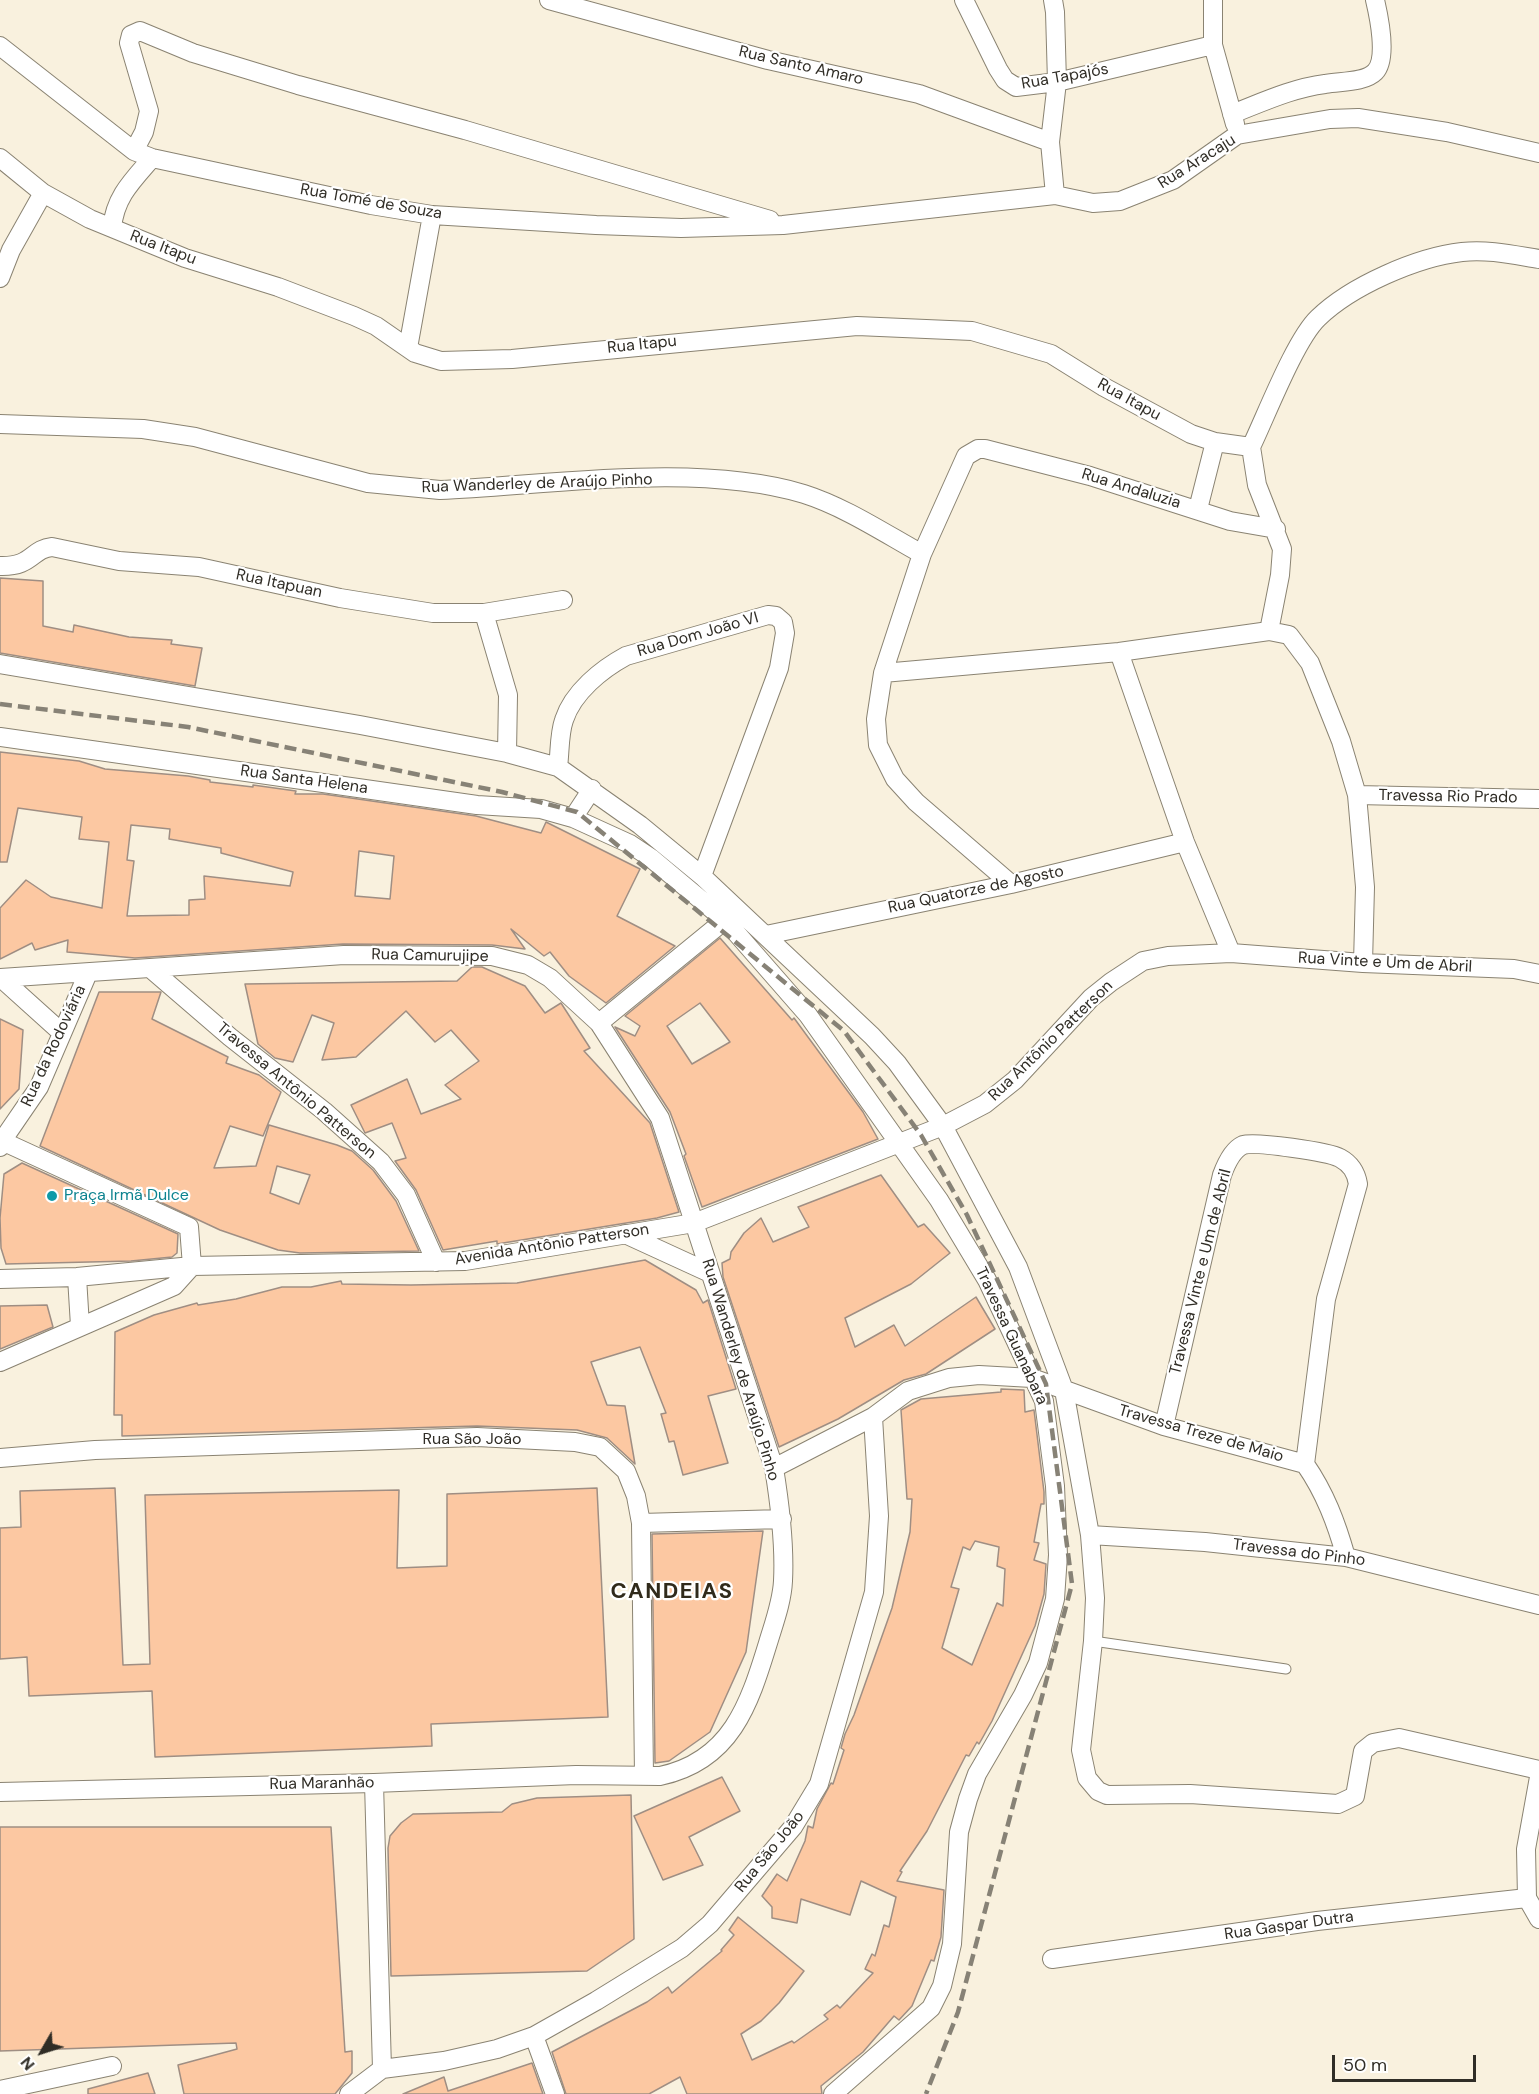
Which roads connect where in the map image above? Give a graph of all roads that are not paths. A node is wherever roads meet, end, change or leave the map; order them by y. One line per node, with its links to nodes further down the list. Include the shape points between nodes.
1 (549, 0): 11 (street, Rua Santo Amaro, via 768,60 919,94)
2 (964, 0): 8 (street, Rua Tapajós, via 998,69 1011,85)
3 (1053, 0): 8 (street)
4 (1213, 0): 6 (street)
5 (1375, 0): 9 (street, via 1381,56 1375,72 1365,78 1307,86)
6 (1213, 45): 8 (street, Rua Tapajós); 9 (street)
7 (0, 46): 12 (street, Rua Tomé de Souza)
8 (1057, 82): 11 (street)
9 (1232, 114): 10 (street)
10 (1237, 135): 13 (street, Rua Aracaju, via 1358,118 1447,132); 17 (street, Rua Aracaju, via 1149,192 1120,201 1093,203)
11 (1050, 142): 17 (street)
12 (134, 150): 15 (street, Rua Tomé de Souza); 19 (street, via 149,111 129,43 131,35 140,31 194,53 298,85 465,130)
13 (1539, 153)
14 (0, 158): 16 (street, Rua Itapu)
15 (152, 158): 18 (street, Rua Tomé de Souza); 20 (street, via 120,195)
16 (43, 193): 20 (street, Rua Itapu); 21 (street)
17 (1055, 195): 19 (street, Rua Aracaju)
18 (432, 215): 19 (street, Rua Tomé de Souza, via 681,228); 24 (street)
19 (783, 225)
20 (112, 228): 24 (street, Rua Itapu, via 185,258 354,315)
21 (5, 249): 23 (street)
22 (1539, 259): 27 (street, via 1489,251 1460,252 1411,265 1363,286 1318,318 1305,336)
23 (0, 278)
24 (408, 348): 26 (street, Rua Itapu, via 441,361 512,359 857,326 972,331 1051,354 1191,434)
25 (0, 424): 30 (street, Rua Wanderley de Araújo Pinho, via 154,430 195,437 368,483 407,488 440,490 652,479 770,485 806,495)
26 (1215, 442): 27 (street, Rua Itapu); 28 (street)
27 (1251, 447): 29 (street, via 1257,485)
28 (1198, 509): 29 (street, Rua Andaluzia, via 1230,521); 30 (street, Rua Andaluzia, via 1090,476 978,449 966,456)
29 (1276, 529): 34 (street, via 1282,560)
30 (922, 554): 37 (street)
31 (0, 566): 33 (street, Rua Itapuan, via 23,564 52,547 119,561 200,567 340,598 433,613)
32 (563, 600): 33 (street, Rua Itapuan)
33 (484, 613): 39 (street, via 508,695)
34 (1269, 631): 35 (street); 42 (street, via 1294,639 1310,663 1341,741)
35 (1119, 652): 37 (street); 45 (street)
36 (0, 664): 39 (street)
37 (884, 673): 47 (street, via 876,719 878,745 895,779)
38 (0, 737): 44 (street, Rua Santa Helena, via 477,805 541,809)
39 (507, 753): 40 (street)
40 (558, 767): 41 (street); 46 (street, Rua Dom João VI, via 564,720 581,692 612,663 721,627 776,616 783,622 785,633 779,668)
41 (592, 789): 44 (street); 46 (street)
42 (1357, 795): 43 (street, Travessa Rio Prado); 51 (street, via 1365,887)
43 (1539, 799)
44 (573, 818): 48 (street, Travessa Guanabara, via 630,844)
45 (1185, 842): 47 (street, Rua Quatorze de Agosto); 50 (street)
46 (702, 876): 49 (street)
47 (1011, 884): 49 (street, Rua Quatorze de Agosto)
48 (725, 920): 56 (street); 60 (street, Travessa Guanabara, via 808,1015)
49 (766, 935): 58 (street, via 897,1063)
50 (1231, 953): 51 (street, Rua Vinte e Um de Abril); 58 (street, Rua Antônio Patterson, via 1143,961 1091,998 1015,1080 986,1104)
51 (1363, 963): 54 (street, Rua Vinte e Um de Abril, via 1514,969)
52 (151, 969): 53 (street, Rua Camurujipe); 56 (street, Rua Camurujipe, via 344,955 492,956 528,965 550,978); 63 (street, Travessa Antônio Patterson, via 381,1162 406,1195)
53 (88, 973): 55 (street, Rua Camurujipe); 57 (street, Rua da Rodoviária)
54 (1539, 975)
55 (1, 978): 57 (street)
56 (599, 1023): 61 (street, Rua Camurujipe, via 660,1118)
57 (61, 1032): 59 (street, Rua da Rodoviária, via 39,1087)
58 (943, 1126): 60 (street, Avenida Antônio Patterson); 71 (street, via 1018,1267)
59 (1, 1144): 64 (street, via 189,1227)
60 (900, 1144): 61 (street, Avenida Antônio Patterson); 70 (street, Travessa Guanabara, via 987,1280)
61 (694, 1223): 62 (street, Avenida Antônio Patterson); 65 (street, Rua Wanderley de Araújo Pinho)
62 (625, 1234): 63 (street, Avenida Antônio Patterson, via 493,1257); 65 (street)
63 (436, 1262): 64 (street, Avenida Antônio Patterson)
64 (192, 1266): 66 (street, Avenida Antônio Patterson); 68 (street, via 174,1286)
65 (710, 1273): 76 (street, Rua Wanderley de Araújo Pinho)
66 (77, 1277): 67 (street, Avenida Antônio Patterson); 68 (street)
67 (0, 1278)
68 (80, 1326): 69 (street)
69 (0, 1362)
70 (1032, 1378): 71 (street, Travessa Treze de Maio); 72 (street, Travessa Treze de Maio, via 949,1378 908,1391); 98 (street, Travessa Guanabara, via 1044,1401 1055,1486 1058,1555 1051,1621 1038,1663 977,1774 968,1799 959,1832 952,1944 942,1986 931,2008)
71 (1064, 1390): 73 (street, Travessa Treze de Maio); 79 (street)
72 (873, 1418): 76 (street, Travessa Treze de Maio); 92 (street, Rua São João, via 879,1516 874,1592 819,1784 806,1808 710,1924 682,1948)
73 (1164, 1426): 75 (street, Travessa Treze de Maio); 75 (street, Travessa Vinte e Um de Abril, via 1222,1175 1230,1158 1241,1146 1259,1143 1338,1157 1353,1169 1358,1184 1326,1299)
74 (0, 1458): 78 (street, Rua São João, via 95,1450 465,1438 574,1442 600,1447 626,1471)
75 (1305, 1464): 80 (street, via 1321,1486)
76 (774, 1468): 77 (street, Rua Wanderley de Araújo Pinho)
77 (782, 1519): 78 (street); 85 (street, Rua Wanderley de Araújo Pinho, via 783,1582 777,1611 757,1680 739,1721 720,1746 689,1766 674,1773)
78 (641, 1523): 85 (street, Rua São João)
79 (1090, 1535): 80 (street, Travessa do Pinho); 82 (street, via 1095,1598)
80 (1346, 1557): 81 (street, Travessa do Pinho)
81 (1539, 1605)
82 (1093, 1641): 83 (lane); 84 (street, via 1081,1750 1087,1778 1107,1796 1190,1794 1338,1804 1355,1796 1363,1751 1373,1743 1399,1738)
83 (1286, 1669)
84 (1539, 1770)
85 (644, 1776): 87 (street, Rua Maranhão)
86 (1539, 1777): 89 (street, via 1527,1831)
87 (374, 1783): 88 (street, Rua Maranhão); 94 (street)
88 (0, 1792)
89 (1527, 1898): 90 (street); 91 (street, Rua Gaspar Dutra, via 1317,1921)
90 (1539, 1919)
91 (1052, 1959)
92 (534, 2036): 94 (street, Rua São João, via 444,2061); 97 (street)
93 (112, 2066): 95 (street)
94 (382, 2069): 96 (street)
95 (0, 2090)
96 (349, 2094)
97 (555, 2094)
98 (833, 2094)

